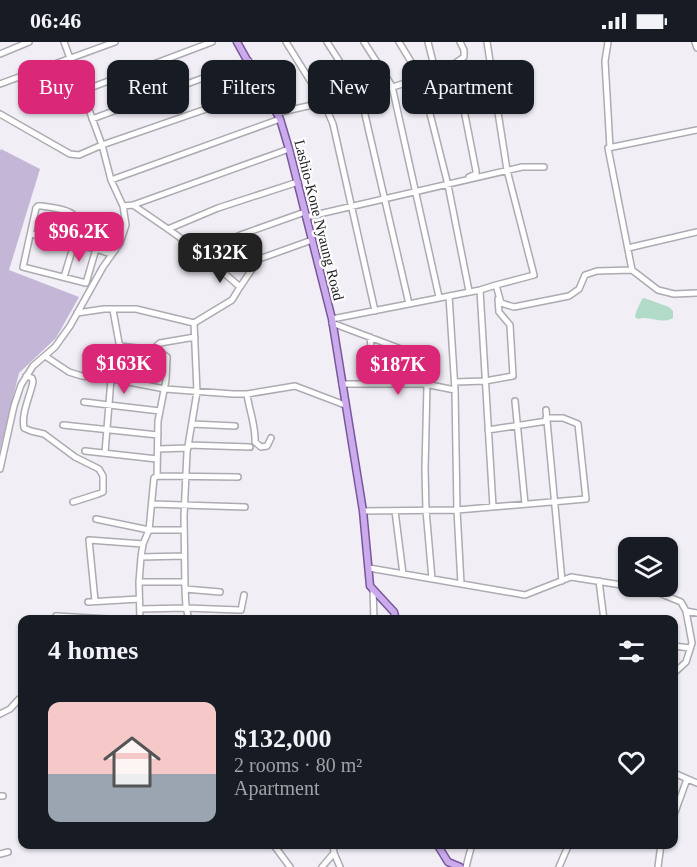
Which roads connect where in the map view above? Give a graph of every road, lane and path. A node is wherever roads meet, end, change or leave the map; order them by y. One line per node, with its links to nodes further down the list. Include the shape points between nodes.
1 (29, 42): 16 (street)
2 (64, 42): 17 (street)
3 (115, 42): 17 (street)
4 (212, 42): 27 (street)
5 (237, 42): 18 (main road, Lashio-Kone Nyaung Road)
6 (286, 42): 23 (street)
7 (327, 42): 19 (street)
8 (364, 42): 28 (street)
9 (399, 42): 20 (street)
10 (428, 42): 21 (street)
11 (460, 42): 22 (street, via 464,57)
12 (487, 42): 44 (street)
13 (608, 42): 42 (street, via 605,61)
14 (695, 42): 15 (street)
15 (697, 48)
16 (0, 54)
17 (70, 58): 26 (street)
18 (248, 60)
19 (339, 60)
20 (410, 60)
21 (432, 60)
22 (460, 60)
23 (308, 77)
24 (201, 78): 38 (street)
25 (402, 83): 28 (street)
26 (0, 84)
27 (95, 86)
28 (392, 86): 48 (street)
29 (308, 108): 37 (street)
30 (201, 111): 40 (street)
31 (0, 114): 40 (street, via 70,154 79,155)
32 (91, 114): 38 (street)
33 (329, 114): 52 (street)
34 (363, 114): 49 (street)
35 (430, 114): 47 (street)
36 (465, 114): 47 (street, via 476,174)
37 (279, 116): 41 (main road, Lashio-Kone Nyaung Road); 45 (street)
38 (92, 118): 40 (street)
39 (697, 130): 42 (street)
40 (102, 145): 45 (street)
41 (289, 148): 46 (main road, Lashio-Kone Nyaung Road); 51 (street)
42 (610, 148): 59 (street)
43 (544, 167): 44 (street)
44 (507, 171): 47 (street); 65 (street, via 534,275)
45 (111, 180): 50 (street)
46 (298, 182): 53 (main road, Lashio-Kone Nyaung Road); 54 (street)
47 (448, 185): 48 (street); 68 (street)
48 (415, 192): 49 (street); 72 (street)
49 (384, 198): 52 (street); 73 (street)
50 (123, 206): 51 (street); 62 (street, via 126,225)
51 (133, 206): 54 (street)
52 (351, 206): 53 (street); 75 (street)
53 (305, 214): 57 (main road, Lashio-Kone Nyaung Road); 61 (street)
54 (168, 229): 61 (street)
55 (697, 232): 59 (street)
56 (31, 234): 58 (street); 58 (street, via 38,206 73,213); 64 (street, via 23,267)
57 (312, 240): 66 (street, via 259,259); 77 (main road, Lashio-Kone Nyaung Road)
58 (74, 244): 60 (street); 64 (street)
59 (628, 248): 63 (street)
60 (96, 249): 62 (street); 64 (street, via 86,283)
61 (200, 252): 66 (street)
62 (111, 254): 76 (street)
63 (632, 270): 69 (street, via 658,290); 70 (street, via 597,270 585,275 579,289 569,296 514,307 501,303)
64 (64, 277)
65 (496, 285): 67 (street); 70 (street)
66 (240, 286): 78 (street, via 232,300)
67 (480, 290): 68 (street); 85 (street)
68 (469, 291): 71 (street)
69 (697, 293)
70 (497, 295): 85 (street, via 499,312 510,325 513,376)
71 (449, 296): 72 (street); 86 (street)
72 (439, 297): 73 (street)
73 (409, 304): 75 (street)
74 (113, 310): 76 (street); 78 (street, via 136,309); 81 (street, via 119,343)
75 (375, 310): 77 (street)
76 (77, 313): 82 (street)
77 (332, 321): 80 (street); 87 (main road, Lashio-Kone Nyaung Road)
78 (194, 323): 79 (street)
79 (195, 337): 81 (street, via 160,343); 93 (street)
80 (370, 337): 88 (street); 89 (street, via 401,349)
81 (152, 350): 91 (street, via 167,357)
82 (45, 356): 83 (street); 84 (street, via 69,372)
83 (26, 376): 116 (street, via 14,406); 121 (street, via 33,382 24,428 44,434 99,469 103,476 103,492)
84 (111, 379): 91 (street); 98 (street)
85 (485, 381): 86 (street); 107 (street)
86 (455, 382): 92 (street)
87 (342, 384): 88 (street); 97 (main road, Lashio-Kone Nyaung Road)
88 (375, 384): 89 (street)
89 (404, 384): 90 (street)
90 (428, 385): 92 (street); 127 (street)
91 (165, 389): 93 (street); 100 (street)
92 (455, 390): 128 (street)
93 (197, 392): 94 (street); 103 (street)
94 (247, 394): 97 (street, via 295,386); 109 (street, via 255,442 267,446)
95 (515, 401): 104 (street)
96 (84, 402): 98 (street)
97 (345, 405): 129 (main road, Lashio-Kone Nyaung Road)
98 (109, 406): 100 (street); 106 (street)
99 (546, 410): 101 (street)
100 (160, 411): 108 (street)
101 (547, 420): 104 (street); 120 (street); 120 (street, via 563,418 578,424 586,499)
102 (63, 424): 106 (street)
103 (192, 424): 105 (street); 110 (street)
104 (518, 425): 107 (street); 123 (street)
105 (235, 426)
106 (106, 430): 108 (street); 114 (street)
107 (488, 430): 126 (street)
108 (158, 435): 112 (street)
109 (271, 438)
110 (188, 447): 111 (street); 112 (street); 118 (street)
111 (250, 447)
112 (158, 448): 115 (street)
113 (86, 451): 114 (street)
114 (105, 453): 115 (street)
115 (158, 459): 117 (street)
116 (0, 469)
117 (157, 476): 118 (street); 122 (street)
118 (186, 477): 119 (street); 124 (street)
119 (237, 477)
120 (554, 501): 123 (street); 140 (street)
121 (73, 502)
122 (152, 504): 124 (street); 132 (street)
123 (525, 504): 126 (street)
124 (185, 505): 125 (street); 133 (street)
125 (245, 507)
126 (493, 507): 128 (street)
127 (426, 510): 128 (street); 130 (street); 139 (street)
128 (457, 510): 144 (street)
129 (363, 511): 130 (street); 137 (main road, Lashio-Kone Nyaung Road)
130 (395, 511): 138 (street)
131 (96, 519): 132 (street)
132 (149, 530): 133 (street); 134 (street)
133 (184, 531): 135 (street)
134 (143, 544): 136 (street); 152 (street, via 89,540)
135 (184, 556): 136 (street); 143 (street)
136 (141, 557): 142 (street)
137 (369, 568): 138 (street); 147 (main road, Lashio-Kone Nyaung Road)
138 (403, 574): 139 (street)
139 (432, 579): 144 (street)
140 (562, 581): 141 (street, via 571,577); 144 (street, via 525,595)
141 (599, 581): 145 (street); 162 (street)
142 (139, 582): 143 (street); 151 (street)
143 (185, 582): 146 (street)
144 (461, 584)
145 (618, 584)
146 (185, 589): 148 (street); 154 (street)
147 (373, 589): 160 (street); 161 (main road)
148 (220, 592)
149 (244, 594): 154 (street, via 241,610)
150 (669, 597): 156 (street, via 681,602)
151 (139, 598): 152 (street); 155 (street)
152 (95, 601): 153 (street)
153 (88, 602)
154 (186, 608): 155 (street); 159 (street)
155 (140, 609): 158 (street)
156 (686, 611): 157 (street); 164 (street)
157 (697, 613)
158 (140, 615)
159 (188, 615)
160 (374, 615)
161 (395, 615)
162 (603, 615)
163 (678, 646): 164 (street)
164 (690, 648): 165 (street, via 686,662)
165 (678, 669)
166 (18, 700): 167 (street)
167 (0, 714)
168 (678, 775): 169 (street)
169 (687, 778): 170 (street); 171 (street)
170 (697, 783)
171 (678, 804)
172 (277, 849): 182 (street)
173 (334, 849): 179 (street)
174 (440, 849): 181 (main road)
175 (471, 849): 186 (street)
176 (567, 849): 187 (street)
177 (660, 849): 188 (street)
178 (8, 852): 180 (street)
179 (334, 853): 183 (street); 184 (street)
180 (0, 854)
181 (449, 864): 185 (main road)
182 (290, 867)
183 (322, 867)
184 (340, 867)
185 (460, 867)
186 (466, 867)
187 (559, 867)
188 (658, 867)

